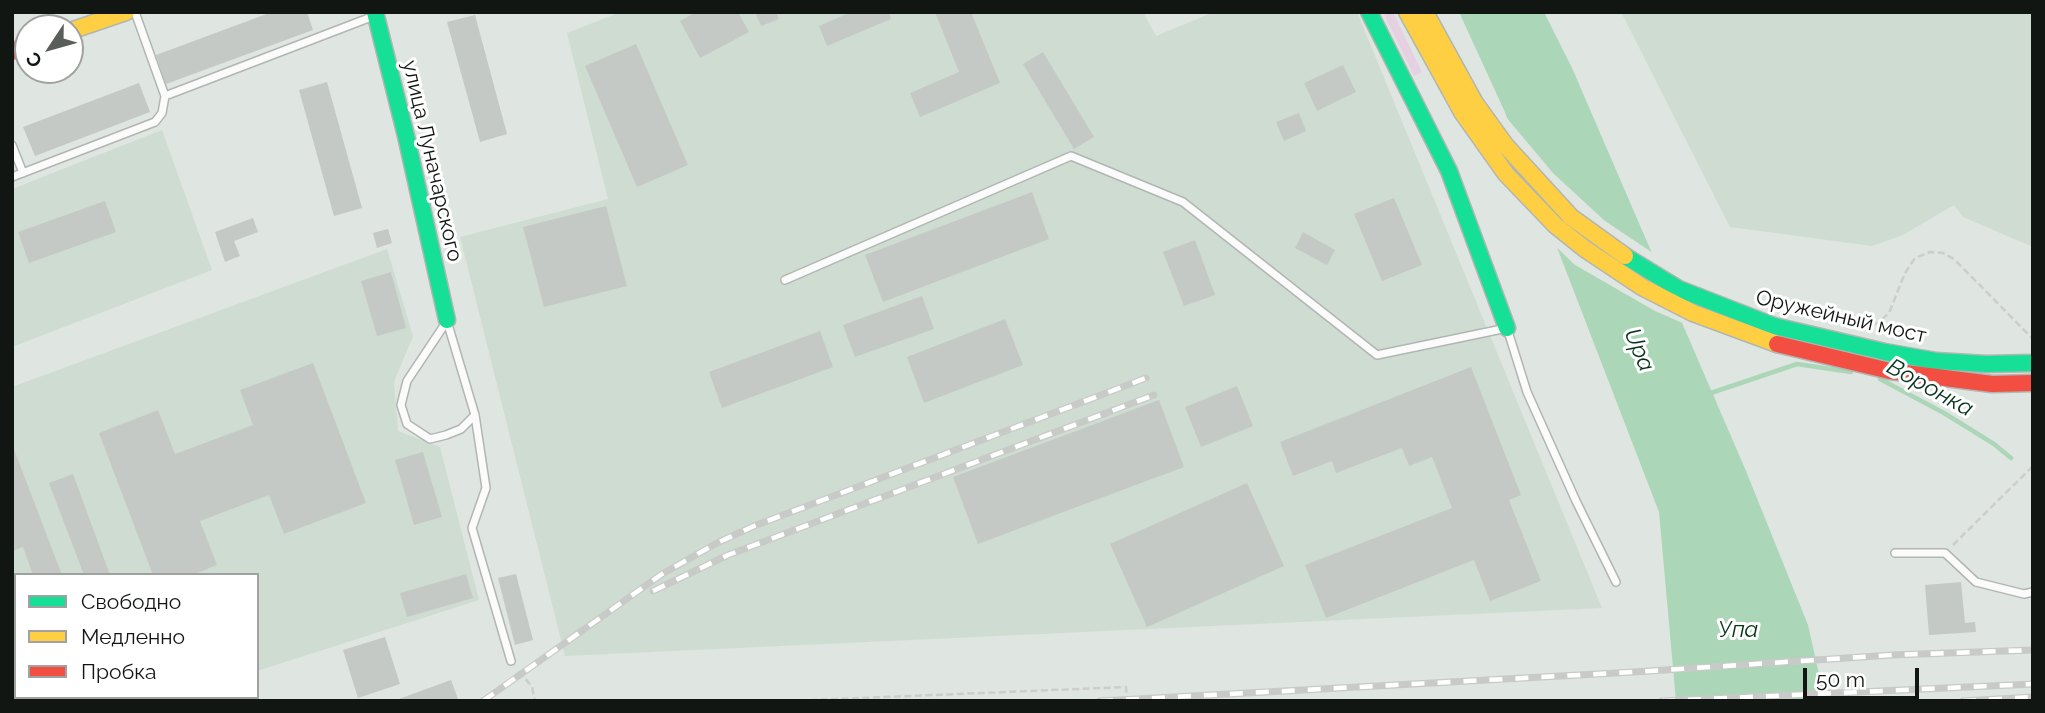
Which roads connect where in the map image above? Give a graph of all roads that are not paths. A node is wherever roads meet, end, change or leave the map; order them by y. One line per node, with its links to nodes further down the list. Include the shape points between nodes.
1 (126, 12): 7 (main road)
2 (135, 12): 8 (lane)
3 (1369, 12): 14 (main road, via 1440,150)
4 (1407, 12): 6 (main road)
5 (375, 14): 8 (lane); 13 (main road, улица Луначарского)
6 (1424, 23): 15 (main road, Оружейный мост, via 1475,103 1541,186 1594,235 1679,289 1749,318 1885,352 1961,363); 16 (main road, Оружейный мост, via 1462,112 1494,159 1555,225 1642,287 1768,342 1915,375 1992,384)
7 (84, 26)
8 (165, 96): 10 (lane, via 155,122)
9 (12, 145): 10 (lane)
10 (23, 173): 11 (lane)
11 (12, 177)
12 (785, 280): 14 (lane, via 1072,156 1183,202 1377,355)
13 (447, 320): 17 (lane); 17 (lane, via 407,381 401,405 407,425 430,439 461,429)
14 (1507, 328): 19 (lane, via 1527,392)
15 (2033, 363)
16 (2033, 383)
17 (475, 415): 21 (lane, via 486,488 472,528)
18 (1895, 553): 20 (lane, via 1945,552 1976,582 2024,594)
19 (1616, 582)
20 (2033, 592)
21 (511, 661)

